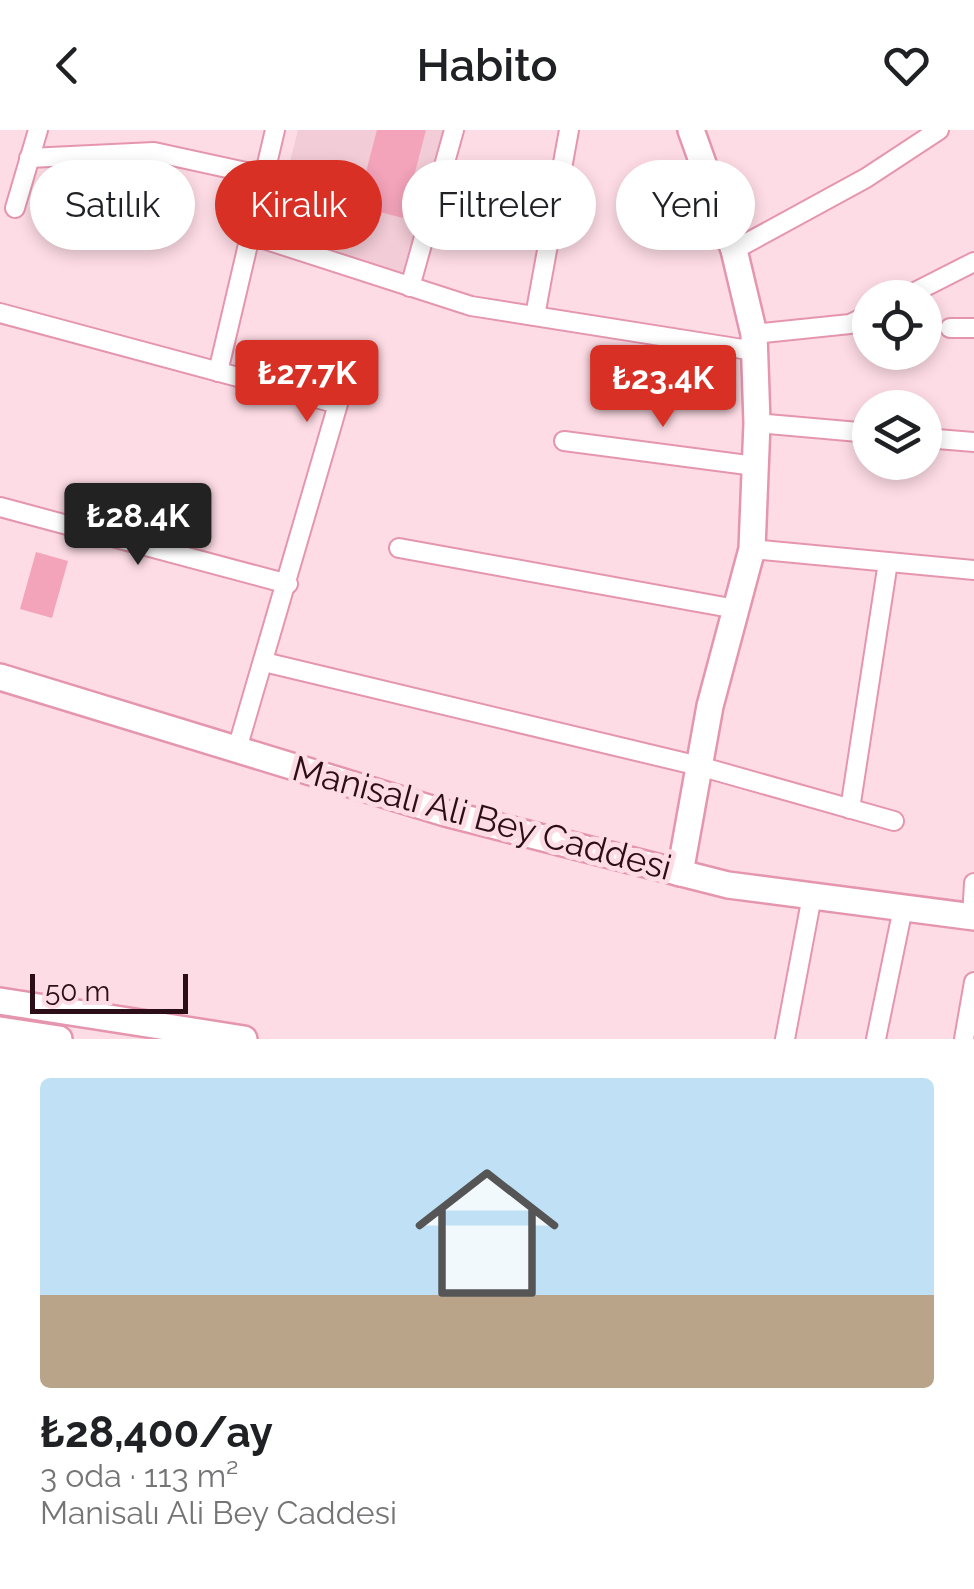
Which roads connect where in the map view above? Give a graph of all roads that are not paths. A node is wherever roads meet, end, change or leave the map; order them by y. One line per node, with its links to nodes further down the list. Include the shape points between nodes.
1 (38, 130): 7 (street)
2 (454, 130): 18 (street)
3 (569, 130): 20 (street)
4 (691, 130): 9 (street)
5 (939, 130): 12 (street)
6 (270, 131): 8 (street)
7 (29, 158): 10 (street, via 154,152); 11 (street)
8 (266, 160)
9 (702, 160)
10 (215, 165)
11 (15, 208)
12 (755, 239)
13 (246, 250): 25 (street)
14 (297, 250): 18 (street)
15 (734, 250): 24 (street)
16 (974, 262): 17 (street)
17 (938, 280)
18 (410, 286): 20 (street)
19 (0, 313): 25 (street)
20 (535, 316): 24 (street)
21 (852, 323): 24 (street)
22 (950, 328): 23 (street)
23 (974, 328)
24 (755, 342): 26 (street)
25 (218, 372): 37 (street, via 338,404)
26 (756, 423): 27 (street); 31 (street)
27 (852, 431)
28 (942, 439): 30 (street)
29 (564, 441): 31 (street)
30 (974, 442)
31 (755, 466): 34 (street)
32 (0, 507): 37 (street)
33 (400, 548): 38 (street)
34 (752, 549): 35 (street); 38 (street)
35 (888, 562): 36 (street); 43 (street)
36 (974, 570)
37 (288, 584): 39 (street)
38 (736, 609): 42 (street)
39 (264, 662): 41 (street); 42 (street)
40 (0, 677): 41 (street, Manisalı Ali Bey Caddesi)
41 (237, 749): 45 (street, Manisalı Ali Bey Caddesi, via 445,813)
42 (699, 766): 43 (street); 45 (street)
43 (850, 808): 44 (street)
44 (894, 822)
45 (680, 873): 47 (street, Manisalı Ali Bey Caddesi)
46 (974, 882): 49 (street)
47 (812, 896): 48 (street, Manisalı Ali Bey Caddesi); 55 (street)
48 (903, 908): 49 (street, Manisalı Ali Bey Caddesi); 56 (street)
49 (973, 917)
50 (974, 982): 57 (street)
51 (0, 1002): 54 (street)
52 (0, 1030): 53 (street)
53 (60, 1039)
54 (244, 1039)
55 (785, 1039)
56 (876, 1039)
57 (964, 1039)

